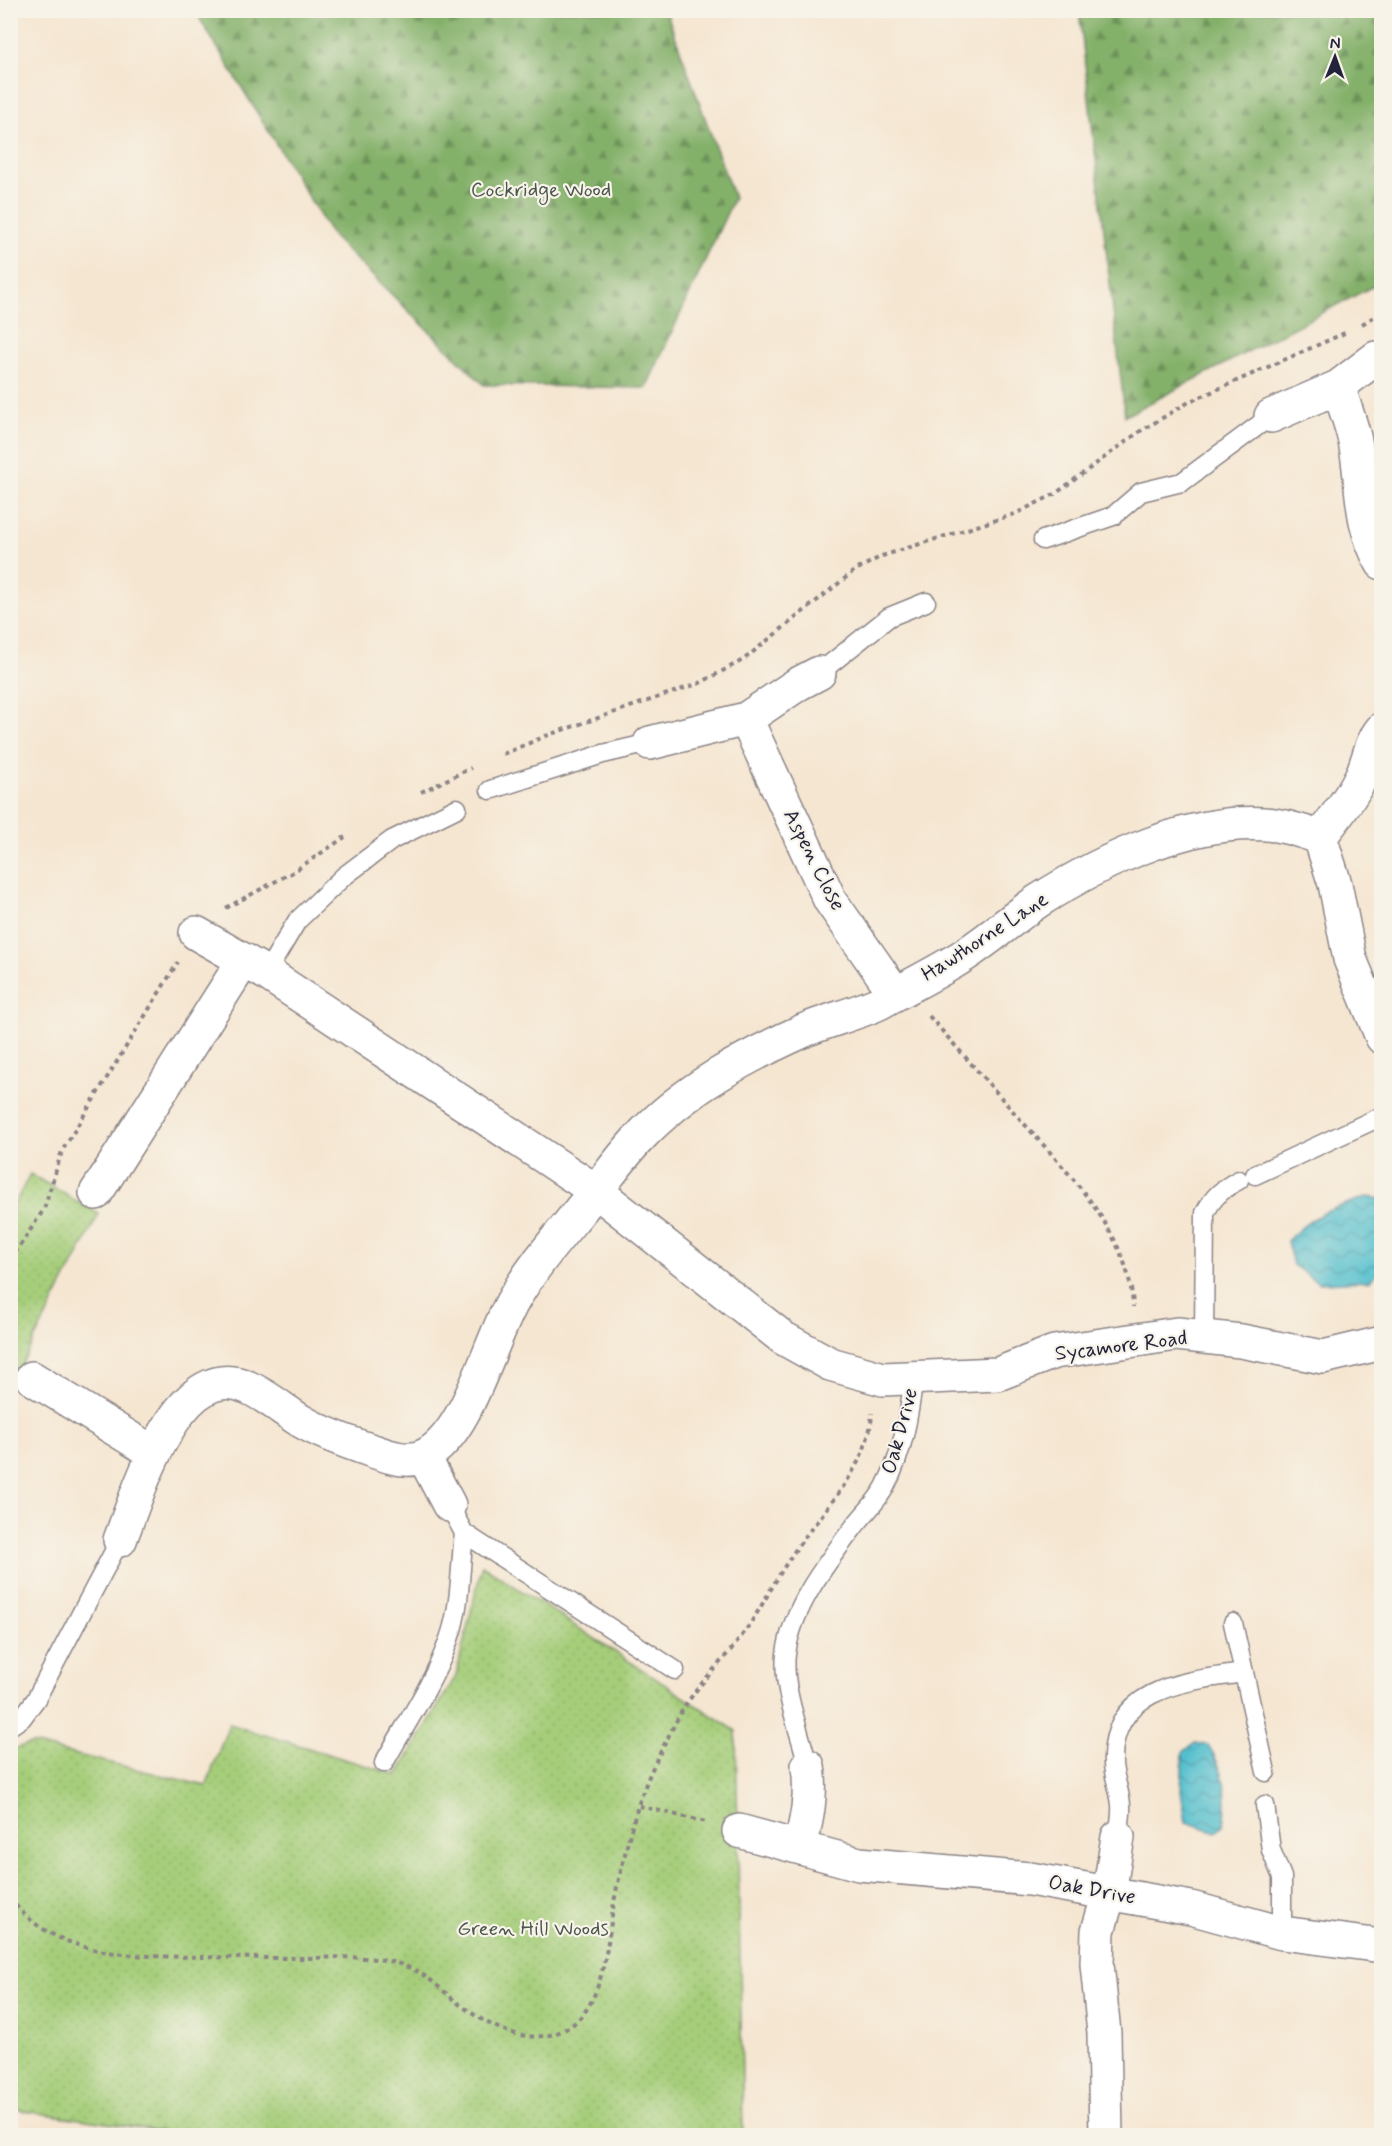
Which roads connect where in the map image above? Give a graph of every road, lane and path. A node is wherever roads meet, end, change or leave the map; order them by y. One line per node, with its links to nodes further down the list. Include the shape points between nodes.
1 (1382, 312): 12 (path, via 1344,334 1190,402 1140,432 1055,494 1015,513 882,556 854,571 743,660 700,682)
2 (1379, 356): 3 (street)
3 (1338, 387): 4 (street); 6 (street, via 1355,440 1362,510 1371,544)
4 (1271, 416): 5 (lane, via 1182,482 1141,492 1113,516)
5 (1043, 540)
6 (1382, 563)
7 (926, 602): 8 (lane, via 889,617)
8 (819, 673): 9 (street)
9 (746, 719): 11 (street); 21 (street, Aspen Close, via 830,900)
10 (1382, 729): 18 (street, via 1374,738 1348,800)
11 (650, 743): 14 (lane)
12 (500, 755)
13 (480, 764): 15 (path)
14 (490, 790)
15 (419, 793)
16 (457, 808): 20 (lane, via 392,840 343,878)
17 (350, 834): 19 (path, via 293,872 217,913)
18 (1320, 837): 21 (street, Hawthorne Lane, via 1276,825 1246,824 1210,828 1152,844 1099,865 1038,902 957,960); 22 (street, via 1335,884 1350,959)
19 (196, 933): 20 (street, Sycamore Road); 26 (path, via 62,1151 44,1209)
20 (255, 966): 24 (street, Sycamore Road); 25 (street)
21 (900, 991): 24 (street, Hawthorne Lane, via 806,1030 710,1078 641,1136); 28 (path, via 1071,1177 1106,1224 1126,1269)
22 (1382, 1038)
23 (1382, 1116): 27 (lane, via 1224,1188 1212,1199 1205,1213)
24 (596, 1191): 30 (street, Sycamore Road, via 783,1338 830,1364); 34 (street, Hawthorne Lane, via 515,1296 497,1329 472,1396 442,1443)
25 (96, 1193)
26 (10, 1261)
27 (1204, 1337): 28 (street, Sycamore Road, via 1177,1334); 29 (street, Sycamore Road, via 1323,1357)
28 (1135, 1341): 31 (street, Sycamore Road, via 1054,1352 998,1374)
29 (1382, 1343)
30 (873, 1376): 31 (street, Sycamore Road); 45 (path, via 871,1433 864,1451 789,1559 764,1604 690,1699 653,1767)
31 (914, 1377): 42 (lane, Oak Drive, via 909,1416 884,1488 827,1562 794,1623 786,1654 786,1680)
32 (32, 1378): 33 (street)
33 (154, 1453): 34 (street, via 193,1397 208,1386 225,1382 252,1389 304,1423 354,1445 400,1460); 36 (street)
34 (424, 1457): 35 (street)
35 (456, 1519): 38 (lane); 41 (lane, via 456,1607 450,1638)
36 (120, 1540): 40 (lane, via 36,1699 22,1718)
37 (1233, 1623): 39 (lane)
38 (675, 1670)
39 (1244, 1673): 43 (lane); 47 (lane, via 1172,1685 1143,1699 1131,1710 1114,1740 1113,1766 1121,1806)
40 (10, 1726)
41 (384, 1763)
42 (808, 1766): 48 (street, Oak Drive, via 810,1799)
43 (1266, 1772)
44 (1265, 1805): 51 (lane, via 1271,1850 1282,1877)
45 (639, 1806): 46 (path); 50 (path, via 617,1884 600,1980 591,2004 583,2018 549,2036 516,2035 475,2015 427,1977 385,1960 124,1956 59,1937)
46 (739, 1831): 48 (street, Oak Drive)
47 (1118, 1837): 49 (street)
48 (800, 1847): 49 (street, Oak Drive, via 859,1864 1030,1879)
49 (1109, 1894): 51 (street, Oak Drive, via 1191,1908); 53 (street, via 1098,1931 1097,1965 1104,2034)
50 (10, 1898)
51 (1282, 1933): 52 (street, Oak Drive)
52 (1382, 1946)
53 (1106, 2136)

